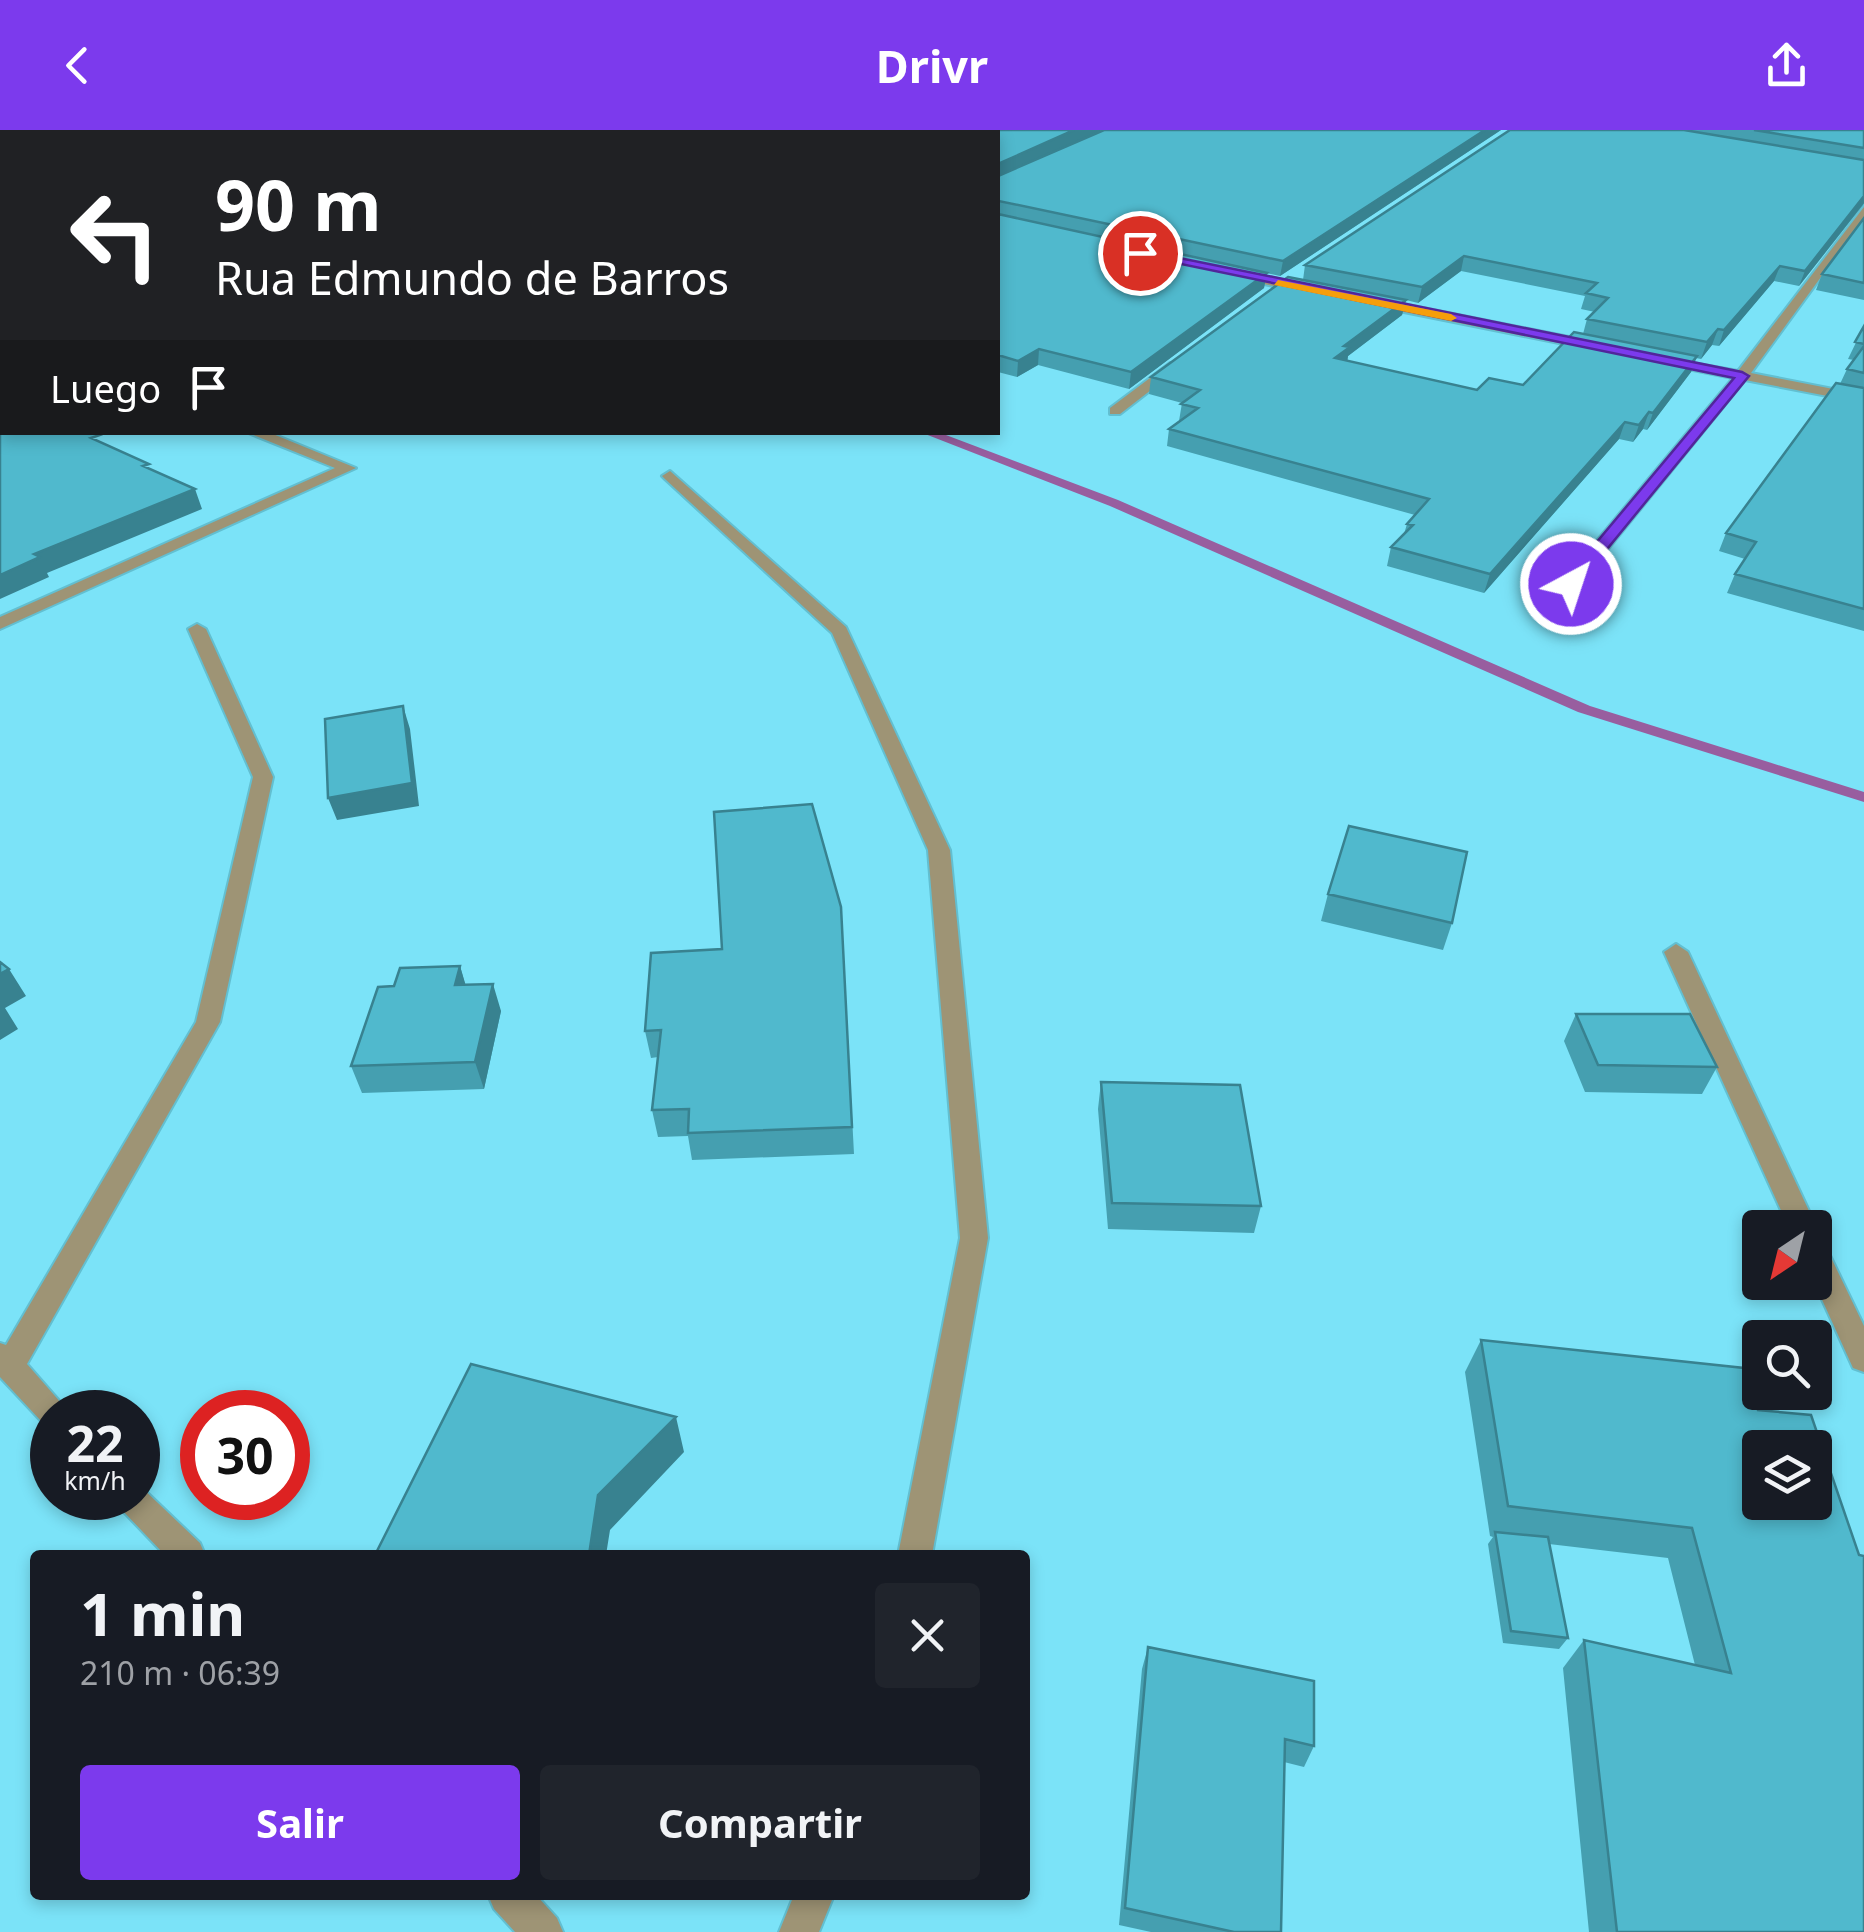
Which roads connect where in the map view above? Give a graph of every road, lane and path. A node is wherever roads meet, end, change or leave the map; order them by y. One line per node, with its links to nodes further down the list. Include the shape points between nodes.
1 (1864, 210): 11 (street)
2 (1207, 268): 4 (street)
3 (1300, 273): 4 (street)
4 (1283, 284): 5 (street); 6 (street)
5 (1322, 292)
6 (1268, 296)
7 (1360, 300): 8 (street)
8 (1608, 349)
9 (1191, 353): 13 (street)
10 (1647, 356): 11 (street)
11 (1742, 376): 12 (street); 16 (street)
12 (1864, 399)
13 (1115, 411)
14 (260, 435): 17 (street, via 348,468)
15 (670, 476): 27 (street, via 840,631 939,850 974,1238)
16 (1571, 584)
17 (0, 624)
18 (198, 629): 23 (street, via 262,777 208,1022)
19 (1676, 952): 20 (street)
20 (1795, 1210)
21 (1832, 1290): 22 (street)
22 (1864, 1359)
23 (5, 1361): 24 (street)
24 (33, 1390)
25 (155, 1520): 26 (street)
26 (183, 1550)
27 (916, 1550)
28 (513, 1900): 30 (street)
29 (812, 1900): 31 (street)
30 (542, 1932)
31 (799, 1932)

